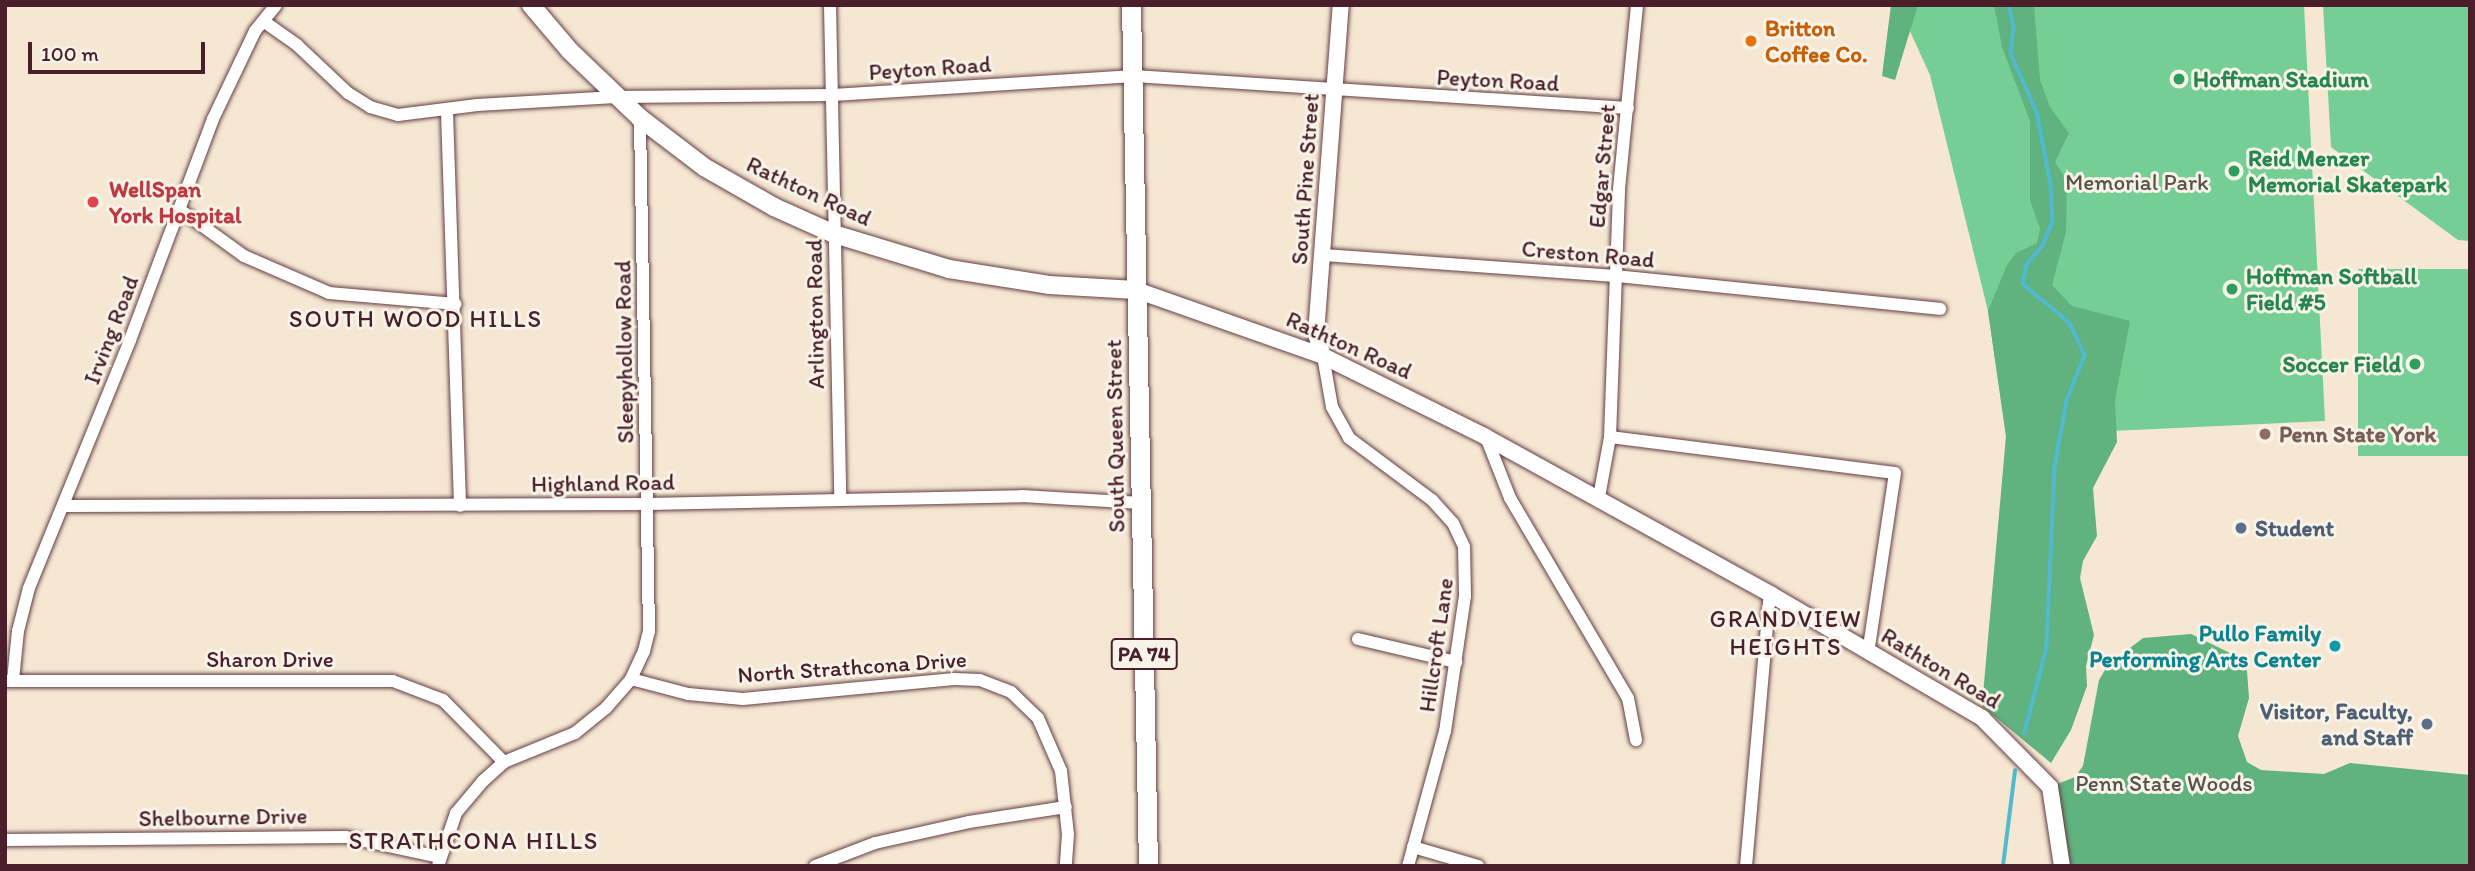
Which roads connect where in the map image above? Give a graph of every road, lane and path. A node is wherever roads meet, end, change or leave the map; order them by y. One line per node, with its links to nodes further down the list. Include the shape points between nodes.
1 (276, 5): 7 (street, Irving Road)
2 (531, 5): 11 (main road, Rathton Road)
3 (830, 5): 10 (street, Arlington Road)
4 (1132, 5): 8 (main road, South Queen Street / PA 74)
5 (1341, 5): 9 (street, South Pine Street)
6 (1637, 5): 12 (street, Edgar Street)
7 (266, 23): 13 (street, Peyton Road, via 370,107 398,115); 15 (street, Irving Road, via 256,31 236,66)
8 (1134, 76): 9 (street, Peyton Road); 10 (street, Peyton Road); 19 (main road, South Queen Street / PA 74)
9 (1334, 86): 12 (street, Peyton Road, via 1432,99); 17 (street, South Pine Street)
10 (833, 95): 11 (street, Peyton Road); 16 (street, Arlington Road)
11 (616, 97): 13 (street, Peyton Road, via 477,105); 14 (main road, Rathton Road)
12 (1628, 108): 18 (street, Edgar Street)
13 (447, 111): 20 (street)
14 (640, 118): 16 (main road, Rathton Road, via 704,167 774,207); 28 (street, Sleepyhollow Road)
15 (179, 209): 20 (street, via 244,256 329,293); 29 (street, Irving Road)
16 (834, 233): 19 (main road, Rathton Road, via 901,257 999,279); 25 (street, Arlington Road)
17 (1323, 255): 18 (street, Creston Road); 22 (street, South Pine Street, via 1317,334)
18 (1616, 276): 21 (street, Creston Road, via 1895,308); 24 (street, Edgar Street)
19 (1136, 290): 22 (street, Rathton Road); 27 (main road, South Queen Street / PA 74)
20 (456, 303): 30 (street)
21 (1940, 309)
22 (1323, 356): 23 (street, Rathton Road); 34 (street, Hillcroft Lane, via 1332,407 1349,438 1432,500 1453,523 1464,547 1468,570)
23 (1486, 437): 26 (street, Rathton Road); 37 (street, via 1510,499 1628,698)
24 (1610, 437): 26 (street, Edgar Street); 33 (street, via 1895,473)
25 (839, 496): 27 (street, Highland Road, via 1022,495); 28 (street, Highland Road)
26 (1599, 497): 31 (street, Rathton Road)
27 (1141, 503): 45 (main road, South Queen Street / PA 74)
28 (648, 504): 30 (street, Highland Road); 35 (street, Sleepyhollow Road, via 649,631)
29 (65, 506): 30 (street, Highland Road); 36 (street, Irving Road, via 29,588)
30 (460, 506)
31 (1770, 594): 33 (street, Rathton Road); 48 (street)
32 (1358, 639): 34 (street)
33 (1868, 653): 49 (street, Rathton Road, via 1982,718 2023,755 2050,787)
34 (1456, 662): 41 (street, Hillcroft Lane, via 1446,731)
35 (631, 679): 38 (street, Sleepyhollow Road, via 606,708 575,733); 39 (street, North Strathcona Drive, via 688,694 743,699 980,680 1011,692 1038,719 1061,771)
36 (9, 681): 38 (street, Sharon Drive, via 393,681 443,700)
37 (1636, 740)
38 (504, 762): 42 (street, Sleepyhollow Road, via 456,813)
39 (1066, 807): 43 (street, via 875,843); 44 (street, North Strathcona Drive)
40 (5, 840): 42 (street, Shelbourne Drive, via 346,837)
41 (1413, 847): 46 (street, Hillcroft Lane); 47 (street)
42 (439, 861)
43 (815, 866)
44 (1066, 866)
45 (1148, 866)
46 (1408, 866)
47 (1478, 866)
48 (1746, 866)
49 (2062, 866)

